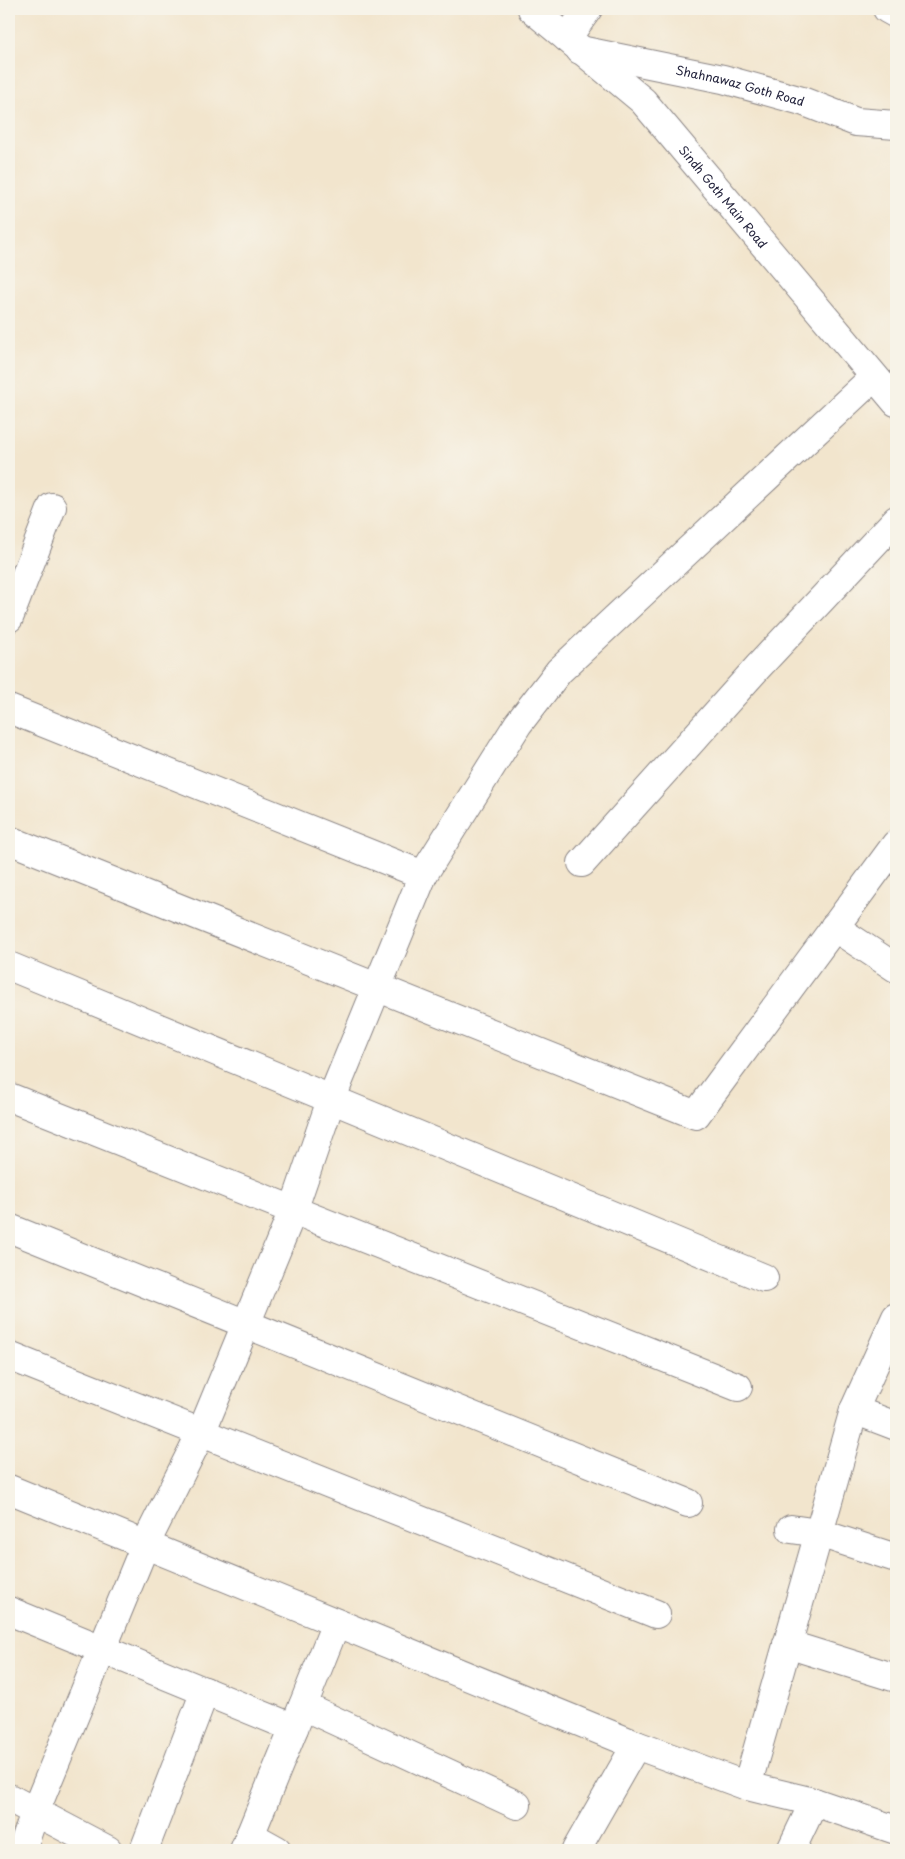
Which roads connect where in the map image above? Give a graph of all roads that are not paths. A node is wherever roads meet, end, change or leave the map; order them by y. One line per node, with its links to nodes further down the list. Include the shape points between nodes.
1 (532, 9): 5 (street, Sindh Goth Main Road)
2 (588, 9): 5 (street)
3 (887, 9): 4 (street)
4 (896, 14)
5 (573, 44): 6 (street, Shahnawaz Goth Road, via 723,79 802,101 856,122); 7 (street, Sindh Goth Main Road, via 642,102)
6 (896, 125)
7 (874, 377): 8 (street, Sindh Goth Main Road); 16 (street, via 559,671 518,724)
8 (896, 402)
9 (52, 507): 11 (street)
10 (896, 520): 15 (street, via 758,667)
11 (9, 618)
12 (9, 709): 16 (street)
13 (9, 840): 20 (street)
14 (896, 844): 17 (street)
15 (582, 863)
16 (423, 874): 20 (street)
17 (834, 927): 19 (street); 20 (street, via 696,1115)
18 (9, 966): 22 (street)
19 (896, 968)
20 (379, 986): 22 (street)
21 (9, 1096): 23 (street)
22 (331, 1100): 23 (street); 25 (street)
23 (294, 1208): 27 (street); 29 (street)
24 (9, 1228): 27 (street)
25 (764, 1278)
26 (896, 1317): 30 (street)
27 (245, 1323): 32 (street); 34 (street)
28 (9, 1356): 32 (street)
29 (738, 1387)
30 (854, 1410): 31 (street); 36 (street)
31 (896, 1426)
32 (202, 1433): 37 (street); 40 (street)
33 (9, 1489): 37 (street)
34 (688, 1503)
35 (792, 1529): 36 (street)
36 (819, 1533): 38 (street); 42 (street)
37 (145, 1545): 41 (street); 43 (street)
38 (896, 1558)
39 (9, 1611): 43 (street)
40 (656, 1614)
41 (336, 1623): 46 (street); 47 (street)
42 (787, 1644): 44 (street); 48 (street)
43 (102, 1649): 45 (street); 52 (street)
44 (896, 1678)
45 (204, 1691): 46 (street); 57 (street)
46 (299, 1717): 51 (street); 54 (street)
47 (636, 1745): 48 (street); 59 (street)
48 (747, 1786): 50 (street)
49 (9, 1798): 52 (street)
50 (814, 1802): 53 (street); 60 (street)
51 (518, 1804)
52 (35, 1812): 55 (street); 56 (street)
53 (896, 1830)
54 (247, 1842): 58 (street)
55 (22, 1850)
56 (108, 1850)
57 (144, 1850)
58 (277, 1850)
59 (576, 1850)
60 (790, 1850)

